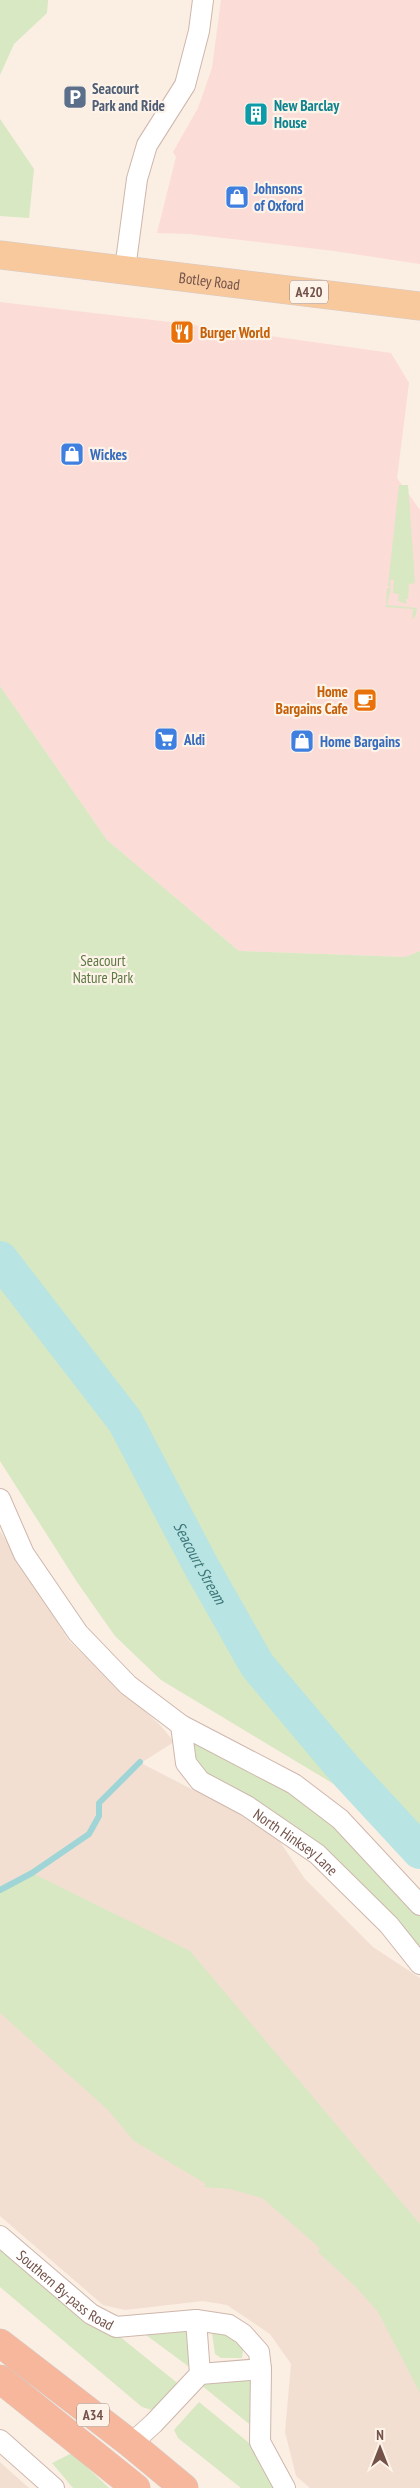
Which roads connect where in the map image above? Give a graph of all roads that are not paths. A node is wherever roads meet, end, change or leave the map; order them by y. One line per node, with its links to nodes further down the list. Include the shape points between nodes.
1 (203, 0): 3 (street, via 199,31 185,85 147,145 137,179)
2 (0, 256): 3 (main road, Botley Road / A420)
3 (125, 269): 4 (main road, Botley Road / A420)
4 (420, 306)
5 (0, 1498): 6 (street, via 24,1554 78,1633 128,1685)
6 (181, 1725): 7 (street, via 294,1784 340,1819); 8 (street, North Hinksey Lane, via 186,1764 200,1782 246,1806 317,1854 388,1925)
7 (420, 1905)
8 (420, 1964)
9 (0, 2236): 10 (street, Southern By-pass Road, via 91,2314 116,2327)
10 (196, 2320): 12 (street, Southern By-pass Road, via 229,2325 243,2334 258,2352); 13 (street)
11 (0, 2344): 16 (highway, A34)
12 (261, 2369): 13 (street); 20 (street, Southern By-pass Road, via 260,2442)
13 (200, 2374): 16 (street)
14 (0, 2379): 18 (highway, A34)
15 (0, 2440): 17 (street)
16 (131, 2444): 19 (highway, A34)
17 (54, 2488)
18 (136, 2488)
19 (184, 2488)
20 (285, 2488)

